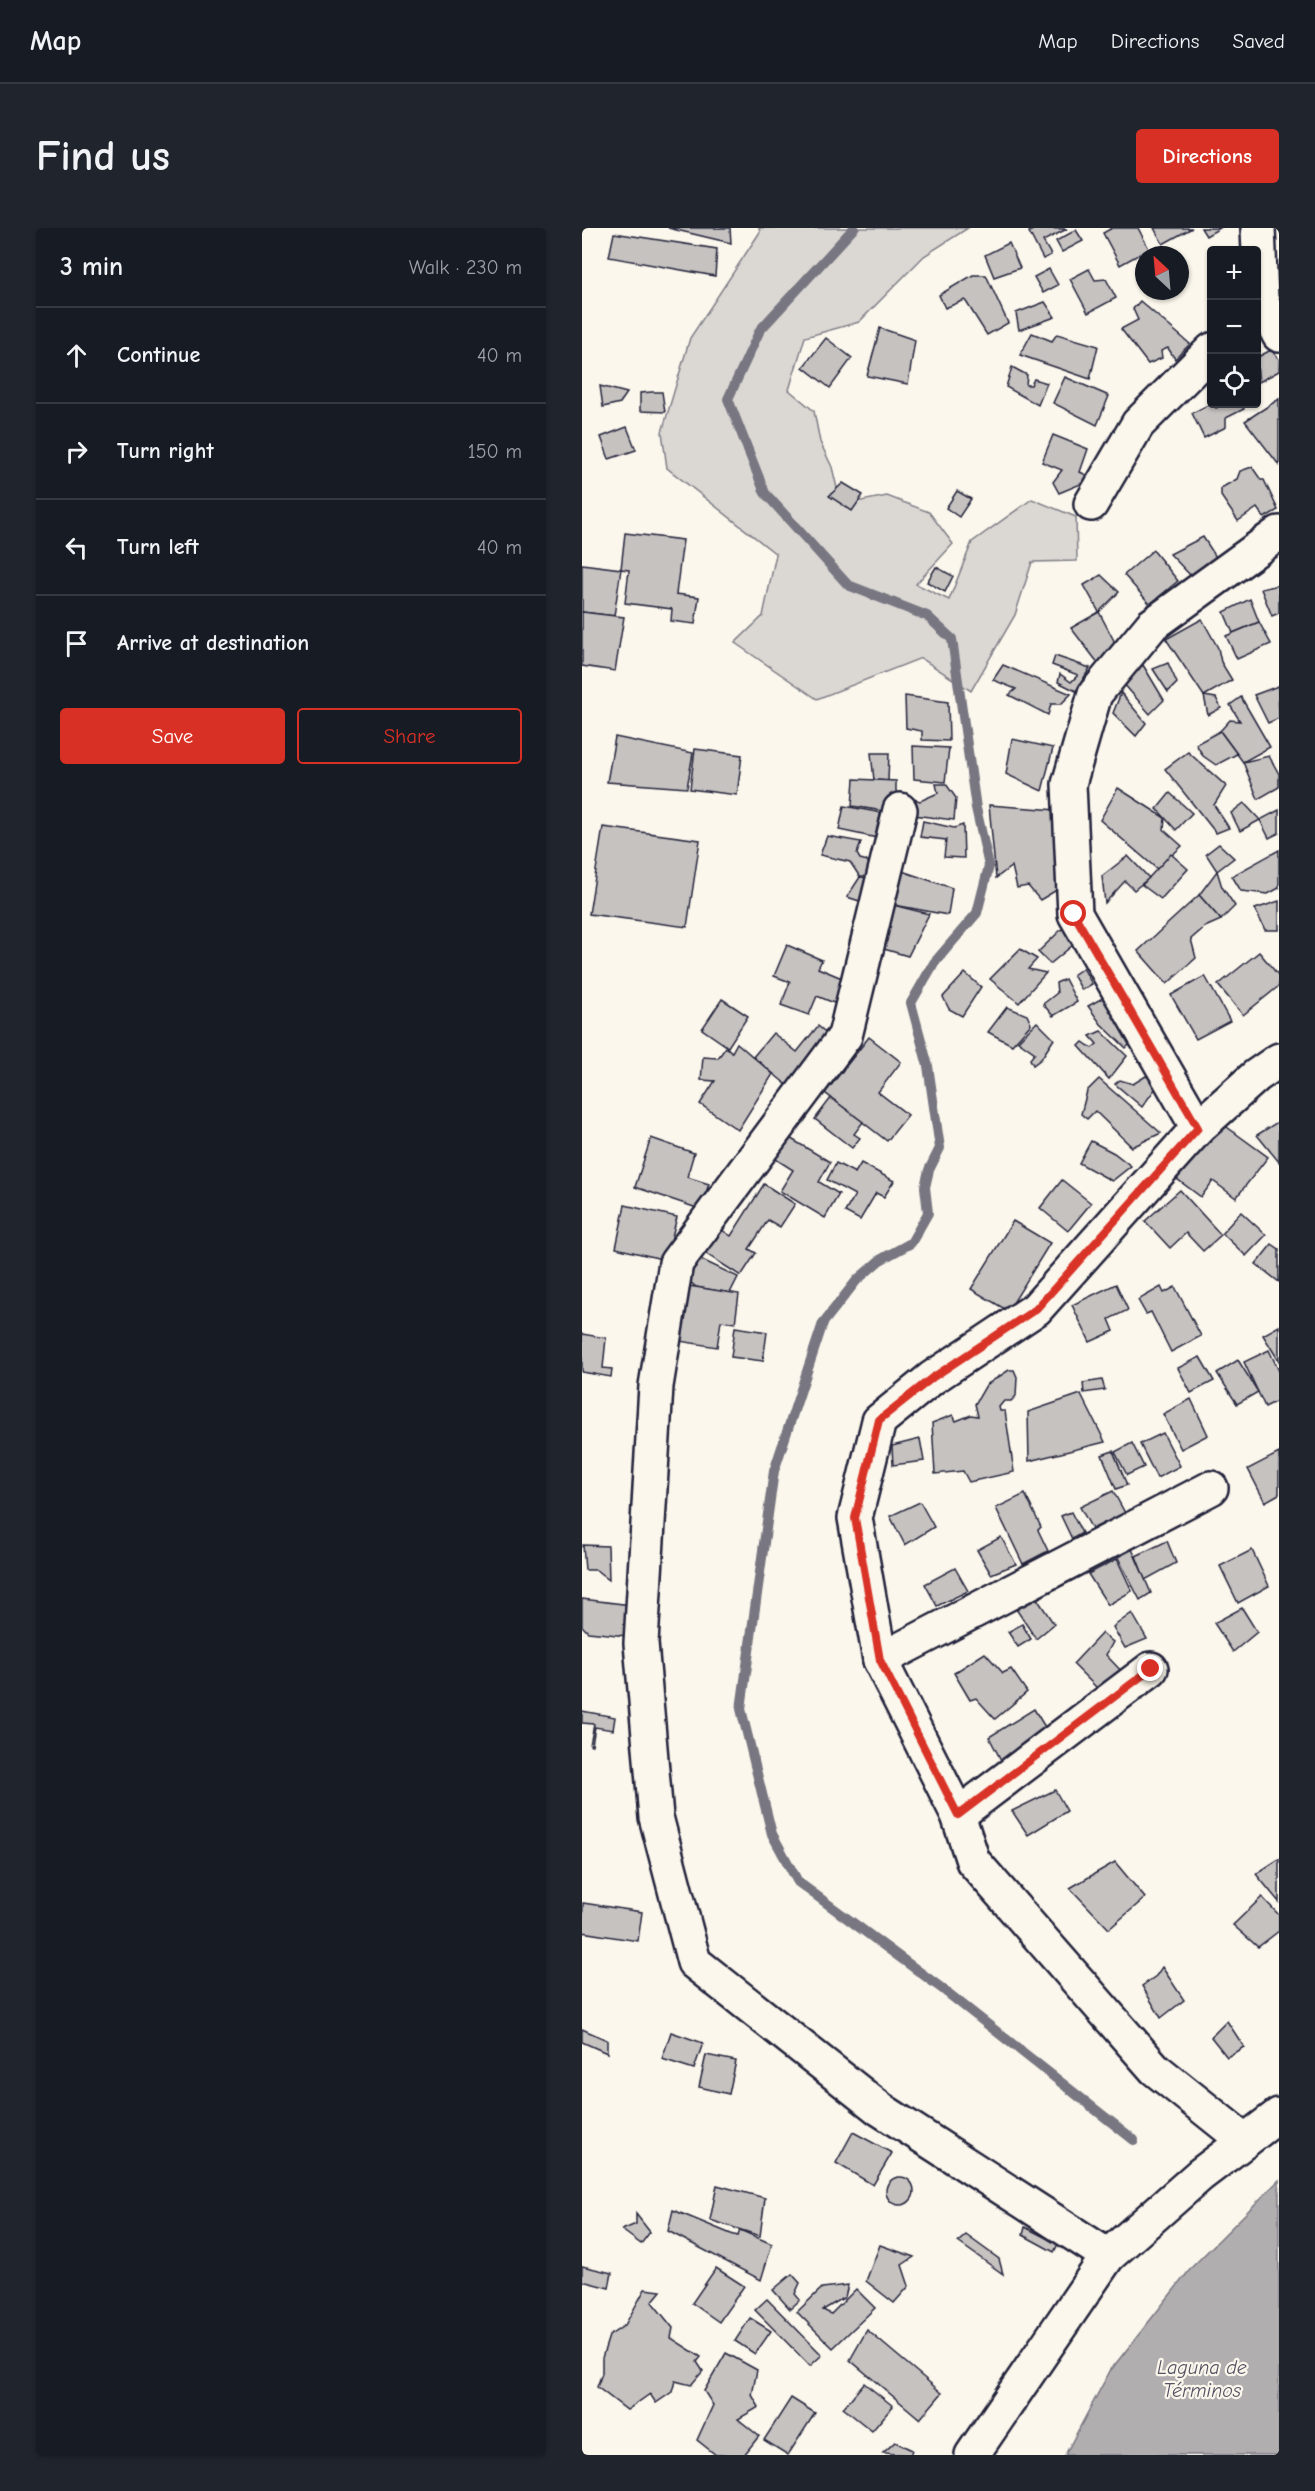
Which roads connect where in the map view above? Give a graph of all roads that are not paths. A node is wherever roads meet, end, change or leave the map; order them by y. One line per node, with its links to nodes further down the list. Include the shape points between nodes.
1 (1258, 228): 2 (street)
2 (1259, 300)
3 (1261, 305): 4 (street)
4 (1279, 335)
5 (1208, 354): 6 (street, via 1138,424)
6 (1091, 504)
7 (1279, 533): 10 (street, via 1152,625 1095,694 1069,784 1074,914)
8 (900, 810): 17 (street, via 845,1036 676,1263 656,1386 641,1643 656,1817 694,1962 880,2109)
9 (1279, 1060): 10 (street)
10 (1198, 1128): 12 (street, via 1036,1309 932,1378 879,1420 855,1518)
11 (1211, 1488): 12 (street)
12 (880, 1660): 14 (street)
13 (1151, 1669): 14 (street)
14 (958, 1815): 16 (street, via 973,1861 1155,2069)
15 (1279, 2115): 16 (street)
16 (1245, 2141): 17 (street)
17 (1108, 2256): 18 (street)
18 (972, 2455)

